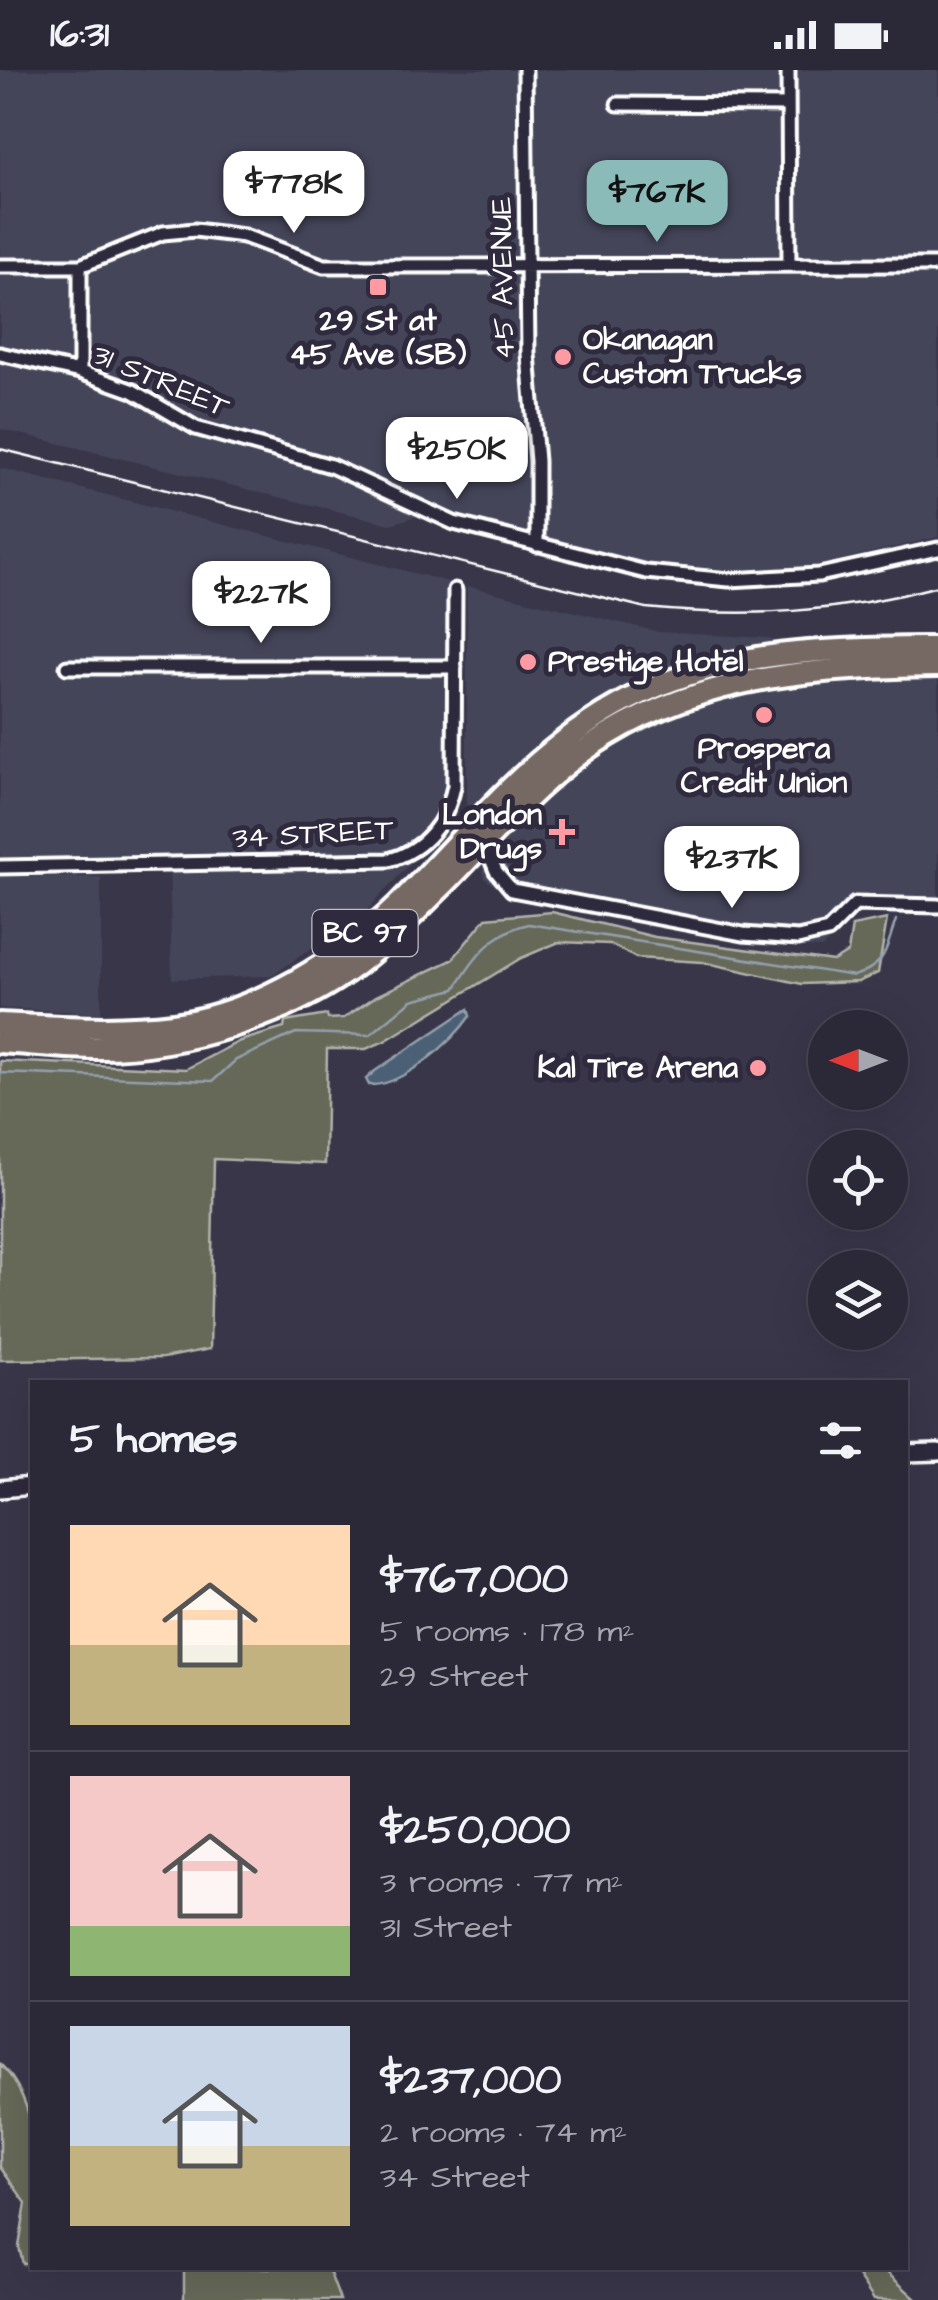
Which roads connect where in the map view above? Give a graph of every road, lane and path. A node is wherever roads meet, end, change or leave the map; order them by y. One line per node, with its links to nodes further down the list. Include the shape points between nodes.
1 (525, 70): 9 (street, 45 AVENUE)
2 (788, 70): 4 (street)
3 (618, 104): 4 (street)
4 (788, 105): 5 (street)
5 (789, 265): 6 (street); 9 (street)
6 (938, 265)
7 (0, 266): 8 (street)
8 (80, 266): 9 (street, via 163,233 195,230 244,236 324,266); 11 (street)
9 (526, 267): 12 (street, 45 AVENUE)
10 (0, 354): 11 (street, 31 STREET)
11 (80, 372): 12 (street, 31 STREET, via 133,391 196,428 331,466 454,523)
12 (537, 545): 13 (street, 31 STREET, via 646,572 729,580 820,575)
13 (938, 549)
14 (455, 590): 18 (street, 34 STREET)
15 (938, 648): 19 (highway, BC 97, via 776,652)
16 (67, 666): 18 (street)
17 (938, 666): 19 (highway, BC 97)
18 (454, 667): 21 (street, 34 STREET, via 450,806 408,855)
19 (707, 679): 20 (highway, BC 97, via 578,755); 23 (highway, BC 97, via 602,714 570,734 512,783 397,906 342,952 264,996 178,1023 97,1029)
20 (484, 842): 22 (street, via 512,890 742,934 798,938 828,931 855,904); 24 (highway, BC 97, via 353,968 266,1015 166,1042 101,1048)
21 (0, 867)
22 (938, 906)
23 (0, 1024)
24 (0, 1042)
25 (938, 1452): 26 (street)
26 (908, 1453)
27 (30, 1486): 28 (street)
28 (0, 1489)

